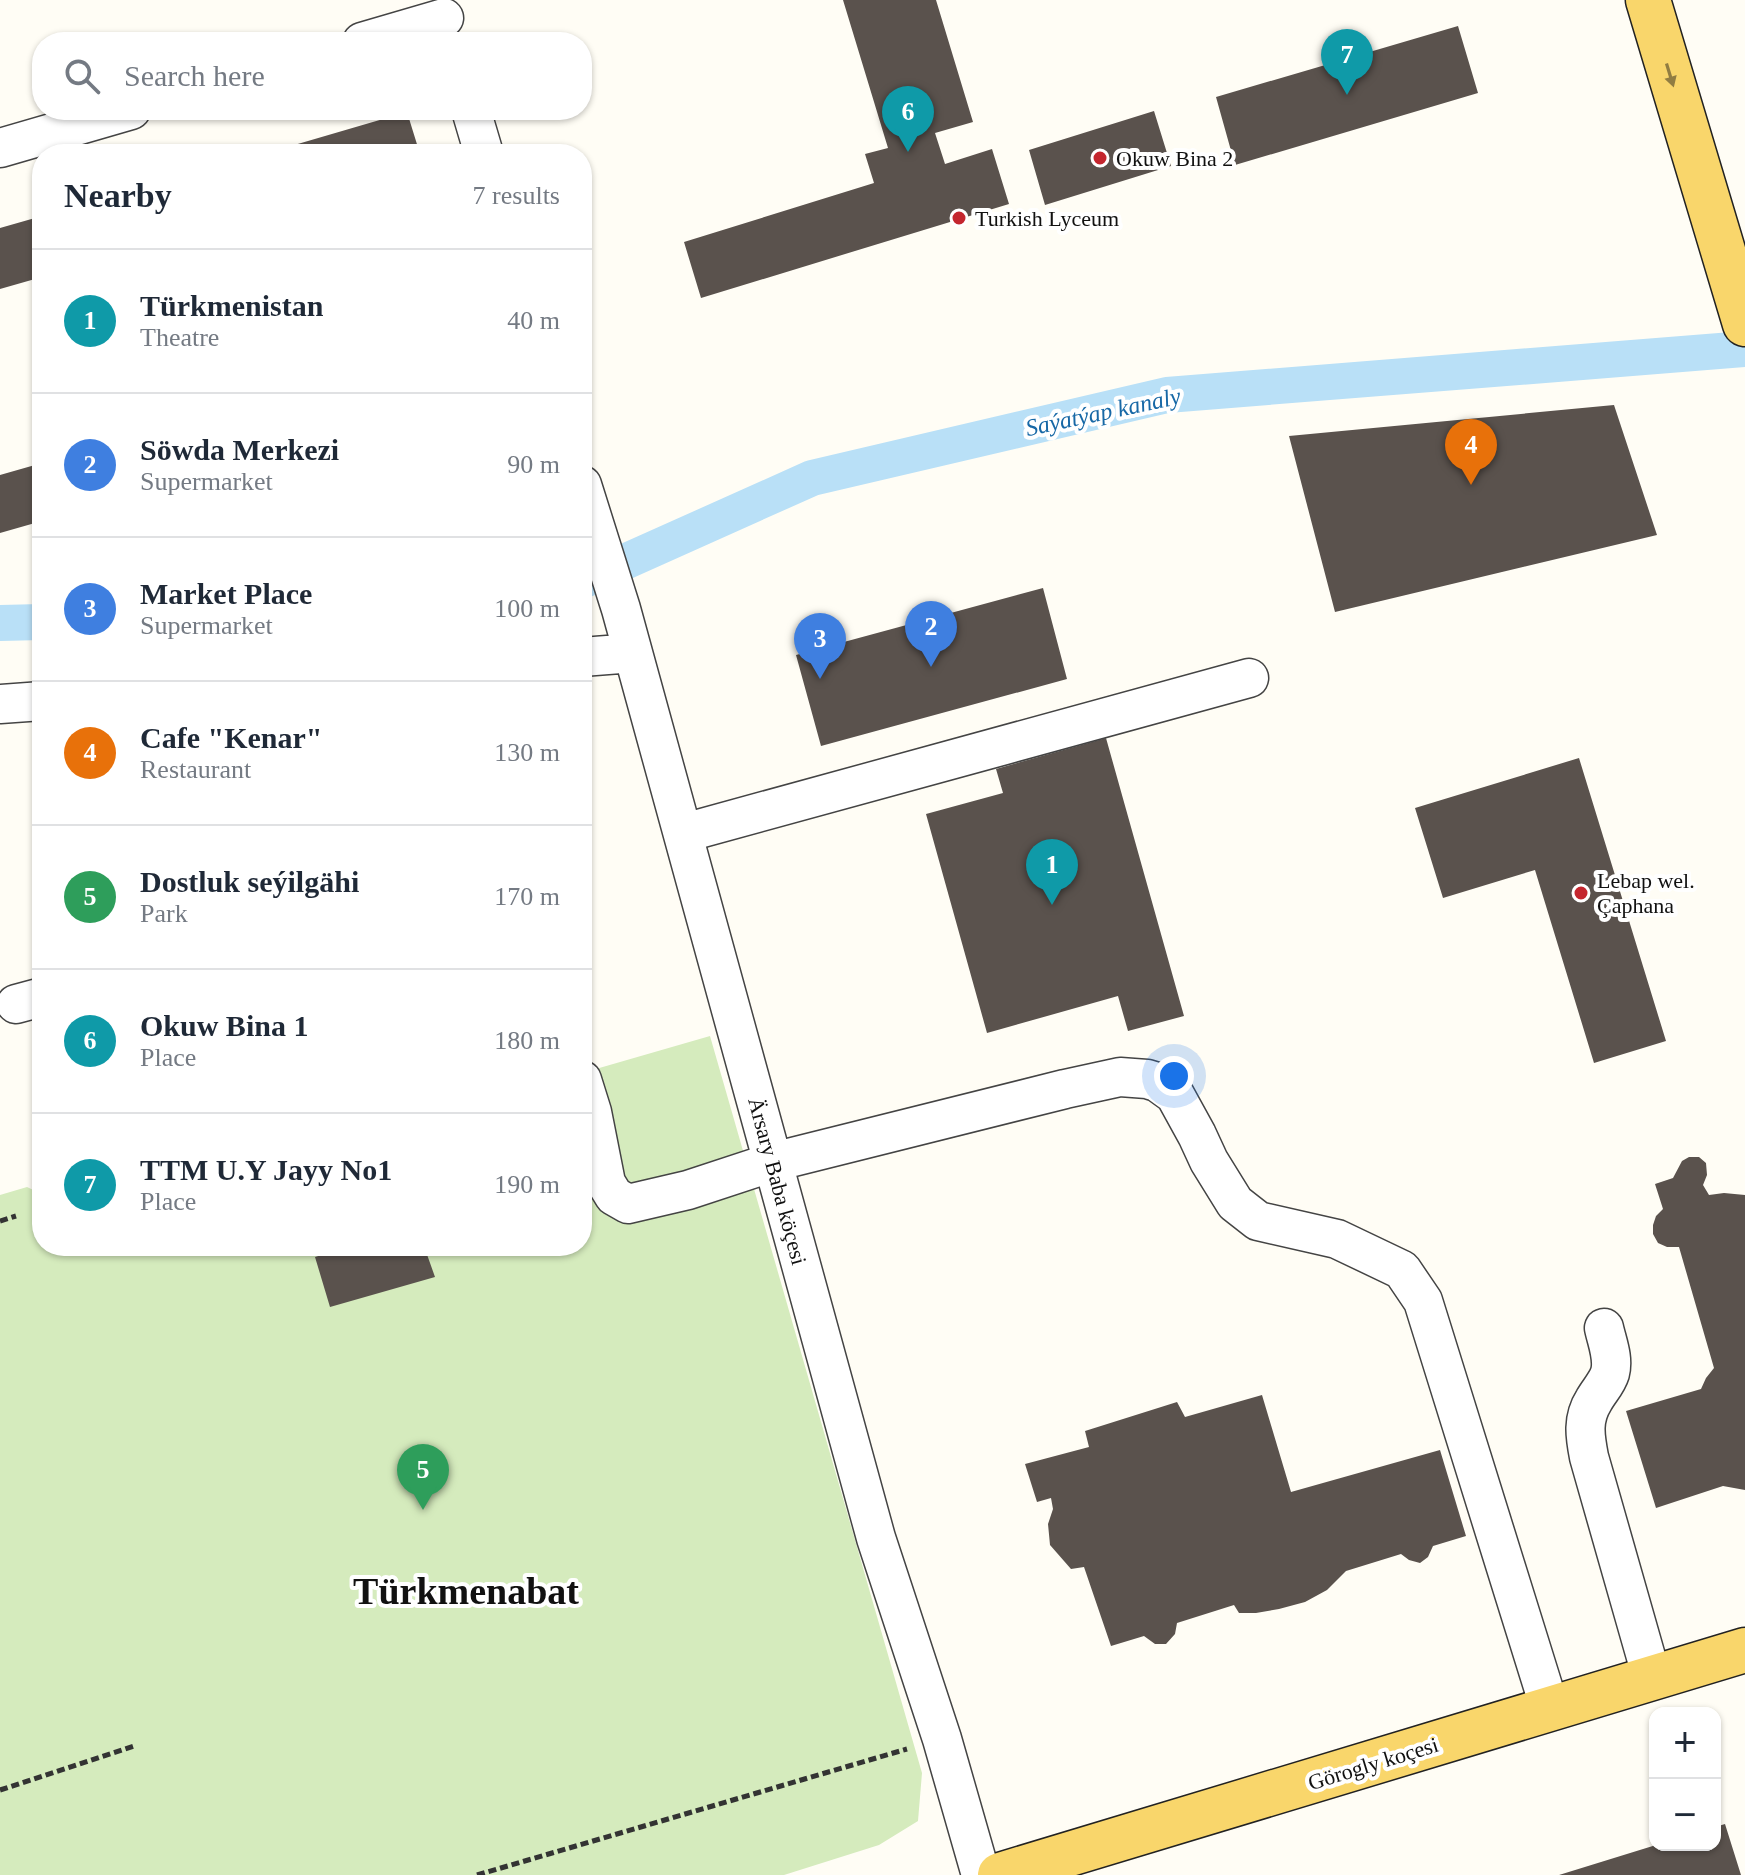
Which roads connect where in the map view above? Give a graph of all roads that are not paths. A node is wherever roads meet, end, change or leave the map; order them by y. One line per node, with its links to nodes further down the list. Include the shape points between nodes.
1 (1648, 0): 8 (main road, one-way to 8)
2 (445, 20): 3 (street)
3 (400, 32)
4 (97, 120): 7 (street)
5 (474, 120): 6 (street)
6 (481, 144)
7 (0, 148)
8 (1741, 312)
9 (592, 518): 10 (street, Ärsary Baba köçesi)
10 (633, 653): 11 (street); 15 (street, Ärsary Baba köçesi)
11 (592, 656)
12 (1249, 678): 15 (street)
13 (32, 702): 14 (street)
14 (0, 704)
15 (684, 833): 17 (street, Ärsary Baba köçesi)
16 (592, 1112): 17 (street, via 606,1183 628,1204)
17 (773, 1162): 21 (street, via 1120,1077 1157,1082 1175,1095 1235,1203 1258,1221 1337,1239 1402,1270 1423,1301); 22 (street, Ärsary Baba köçesi, via 876,1538)
18 (1604, 1328): 20 (street, via 1611,1371 1591,1404 1584,1434)
19 (1745, 1650): 20 (main road, Görogly koçesi)
20 (1652, 1678): 21 (main road, Görogly koçesi)
21 (1550, 1709): 23 (main road, Görogly koçesi)
22 (981, 1875)
23 (1000, 1875)

